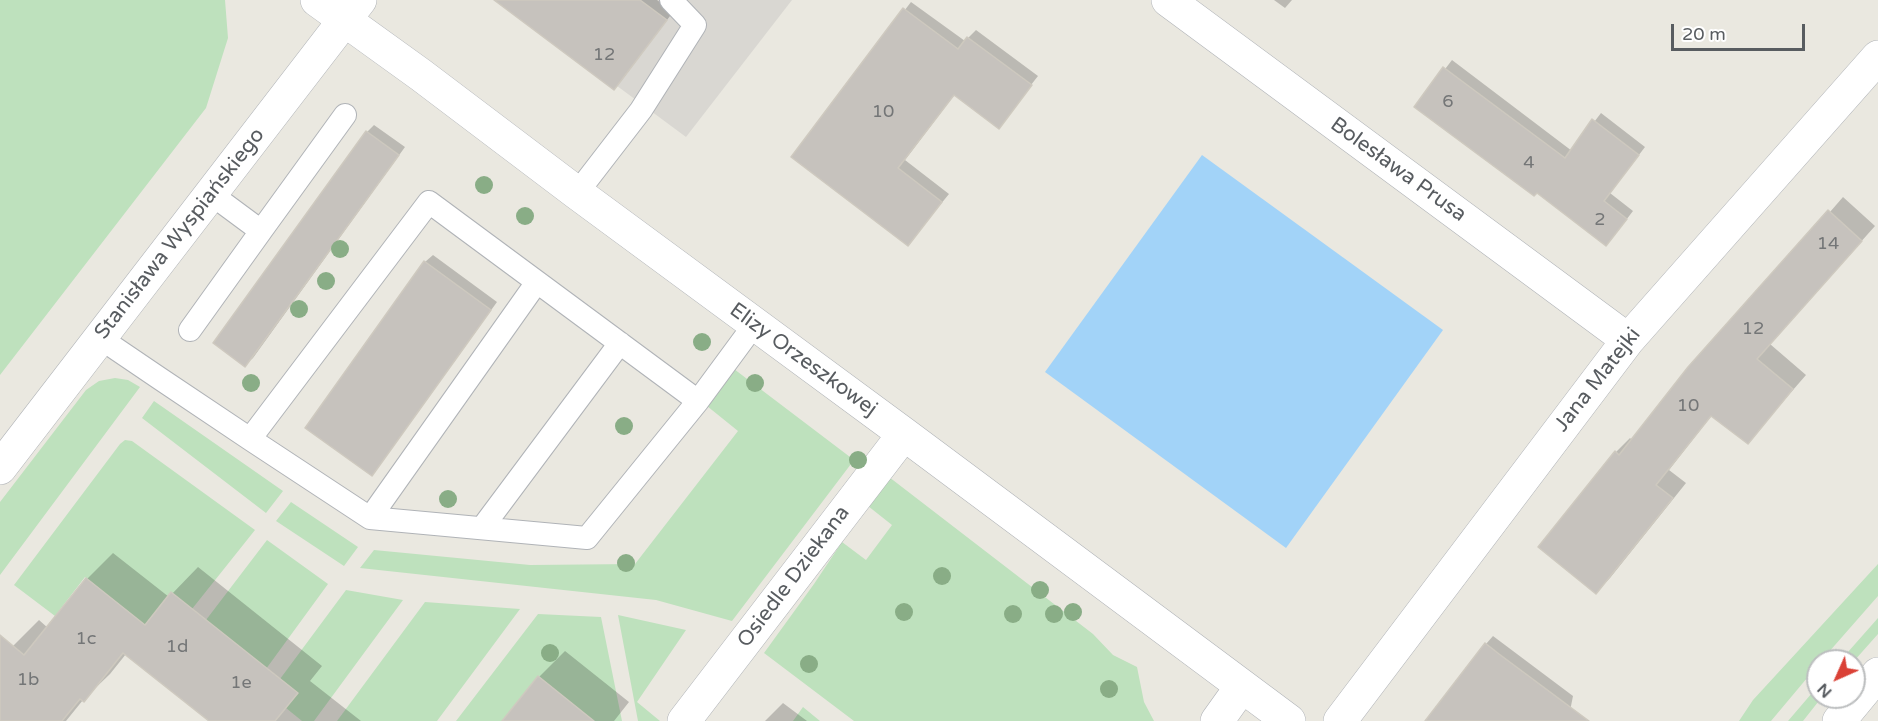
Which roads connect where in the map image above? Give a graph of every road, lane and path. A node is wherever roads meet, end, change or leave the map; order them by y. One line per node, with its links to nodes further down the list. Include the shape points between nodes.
1 (317, 0): 4 (street, Elizy Orzeszkowej)
2 (671, 0): 7 (lane, via 695,25 640,110)
3 (1168, 0): 14 (street, Bolesława Prusa)
4 (353, 10): 7 (street, Elizy Orzeszkowej); 8 (street, Stanisława Wyspiańskiego)
5 (1878, 57): 14 (street, Jana Matejki)
6 (345, 115): 9 (lane)
7 (577, 193): 11 (street, Elizy Orzeszkowej)
8 (211, 194): 9 (lane); 13 (street, Stanisława Wyspiańskiego)
9 (261, 231): 12 (lane)
10 (537, 282): 15 (lane); 18 (lane, via 429,202); 20 (lane)
11 (754, 325): 16 (lane); 17 (street, Elizy Orzeszkowej)
12 (190, 330)
13 (100, 338): 18 (lane); 19 (street, Stanisława Wyspiańskiego)
14 (1628, 340): 27 (street, Jana Matejki)
15 (620, 343): 16 (lane); 21 (lane)
16 (698, 401): 21 (lane, via 587,538)
17 (904, 434): 23 (street, Elizy Orzeszkowej); 24 (street, Osiedle Dziekana)
18 (250, 439): 20 (lane)
19 (0, 468)
20 (370, 518): 21 (lane)
21 (482, 528)
22 (1878, 675): 28 (street)
23 (1242, 686): 25 (street); 26 (street, Elizy Orzeszkowej)
24 (684, 721)
25 (1217, 721)
26 (1289, 721)
27 (1340, 721)
28 (1839, 721)

